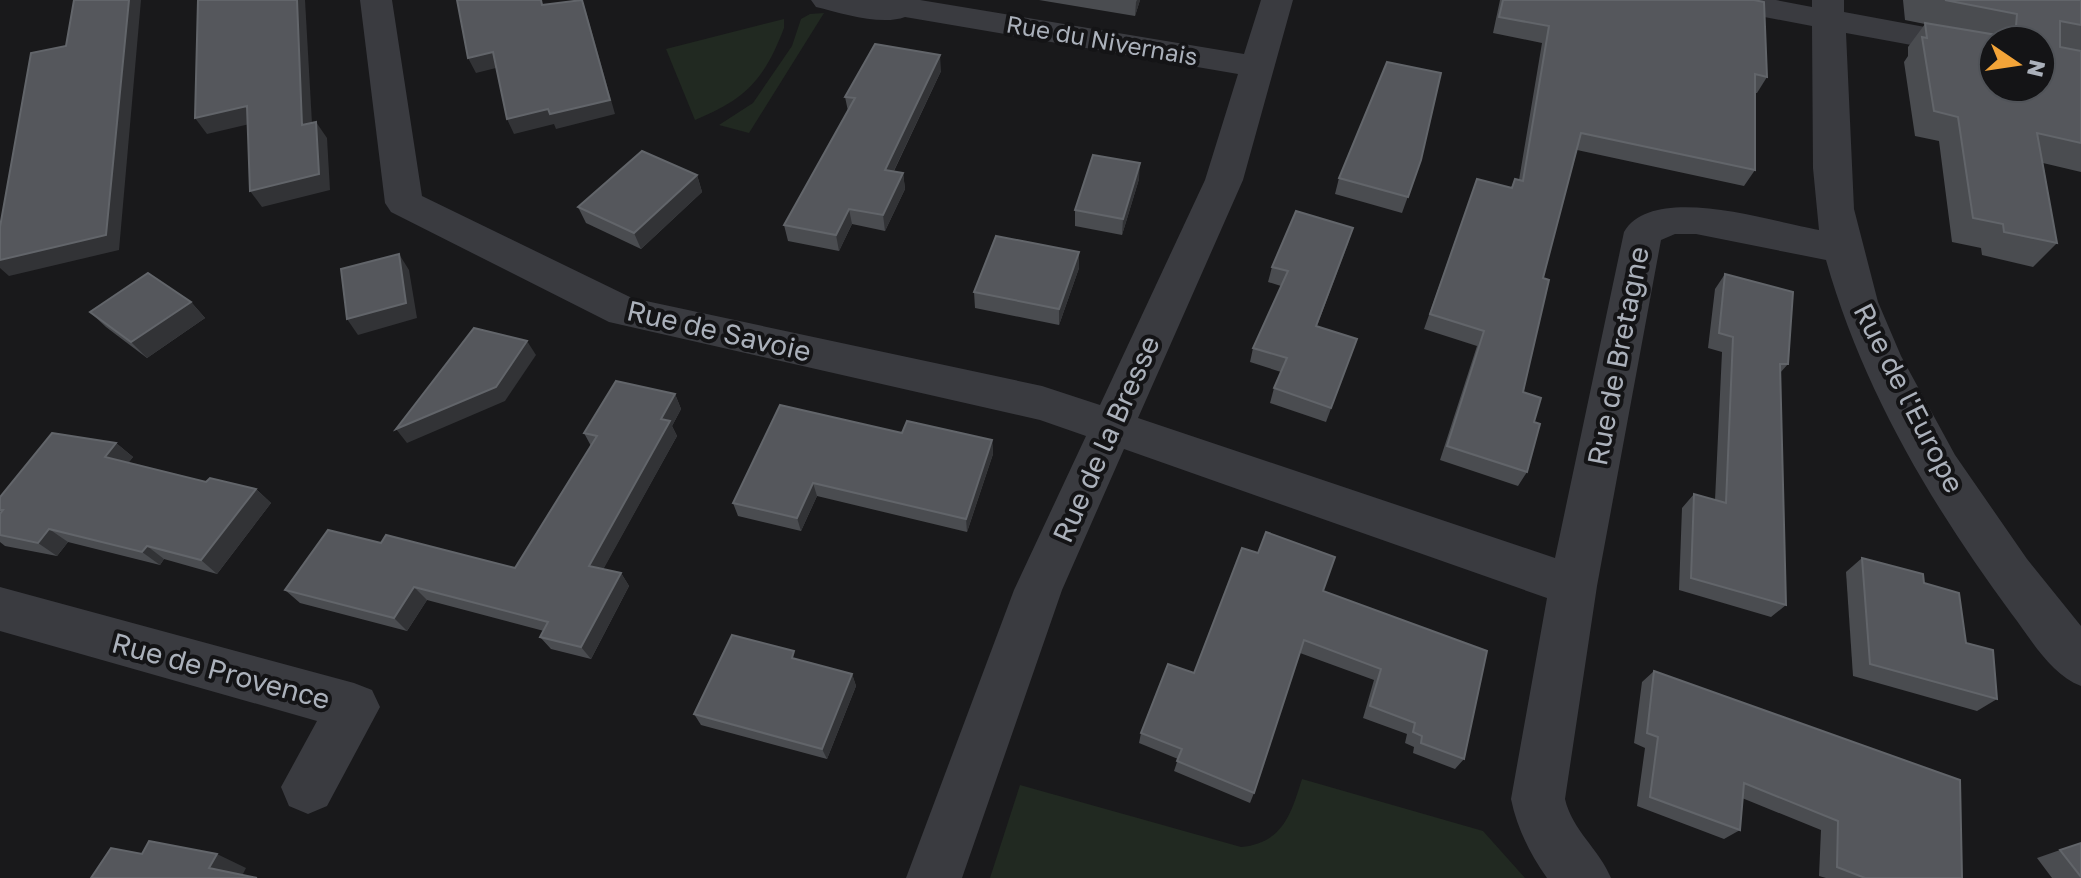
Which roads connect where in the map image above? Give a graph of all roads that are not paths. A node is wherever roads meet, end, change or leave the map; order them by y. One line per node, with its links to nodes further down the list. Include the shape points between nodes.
1 (376, 0): 10 (street, Rue de Savoie, via 404,203 623,311 1042,403)
2 (827, 0): 5 (street, Rue du Nivernais, via 893,11)
3 (1277, 0): 8 (street, Rue de la Bresse)
4 (1723, 0): 6 (street)
5 (901, 3): 8 (street, Rue du Nivernais)
6 (1828, 10): 7 (street); 9 (street, Rue de l'Europe, via 1832,168)
7 (1977, 46)
8 (1259, 67): 10 (street, Rue de la Bresse, via 1224,180)
9 (1842, 249): 11 (street, Rue de Bretagne, via 1696,220 1670,220 1643,232); 13 (street, Rue de l'Europe, via 1878,349 1924,439 2026,596)
10 (1112, 425): 11 (street); 15 (street, Rue de la Bresse, via 1038,590)
11 (1573, 586): 16 (street, Rue de Bretagne, via 1538,799 1542,823)
12 (0, 609): 14 (street, Rue de Provence, via 354,707)
13 (2081, 663)
14 (308, 787)
15 (934, 878)
16 (1583, 878)

